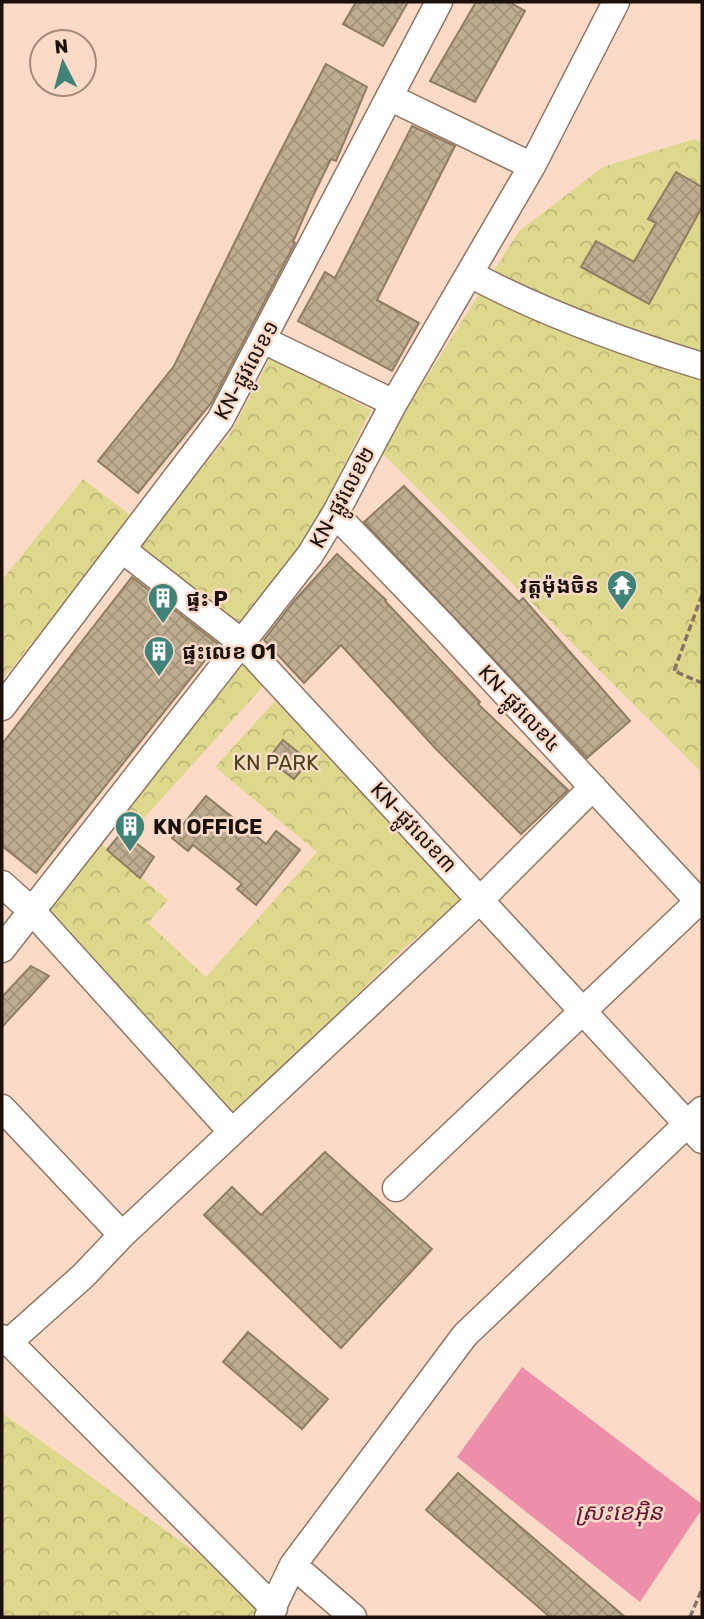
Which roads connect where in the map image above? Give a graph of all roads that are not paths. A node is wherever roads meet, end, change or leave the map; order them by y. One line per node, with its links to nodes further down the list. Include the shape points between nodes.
1 (439, 2): 3 (street, KN-ផ្លូវលេខ១)
2 (616, 2): 4 (street, KN-ផ្លូវលេខ២)
3 (389, 97): 4 (street); 6 (street, KN-ផ្លូវលេខ១)
4 (532, 166): 5 (street, KN-ផ្លូវលេខ២)
5 (470, 274): 7 (street, via 637,346); 8 (street, KN-ផ្លូវលេខ២)
6 (263, 340): 8 (street); 10 (street, KN-ផ្លូវលេខ១, via 220,420)
7 (702, 366)
8 (394, 403): 9 (street, KN-ផ្លូវលេខ២)
9 (335, 514): 11 (street, KN-ផ្លូវលេខ២, via 310,555); 13 (street, KN-ផ្លូវលេខ៤)
10 (123, 550): 11 (street, KN-ផ្លូវលេខ៣); 12 (street, KN-ផ្លូវលេខ១)
11 (242, 642): 15 (street, KN-ផ្លូវលេខ៣); 17 (street, KN-ផ្លូវលេខ២)
12 (2, 707)
13 (593, 787): 15 (street); 16 (street, KN-ផ្លូវលេខ៤)
14 (2, 884): 17 (street)
15 (480, 900): 19 (street, KN-ផ្លូវលេខ៣); 22 (street)
16 (701, 903): 19 (street)
17 (31, 909): 18 (street, KN-ផ្លូវលេខ២); 22 (street)
18 (2, 949)
19 (583, 1012): 21 (street, KN-ផ្លូវលេខ៣); 23 (street)
20 (2, 1108): 24 (street)
21 (697, 1125): 26 (street, via 465,1335)
22 (232, 1132): 24 (street)
23 (396, 1188)
24 (122, 1235): 25 (street, via 83,1276)
25 (6, 1340): 27 (street)
26 (293, 1565): 27 (street); 28 (street)
27 (271, 1613)
28 (353, 1617)

